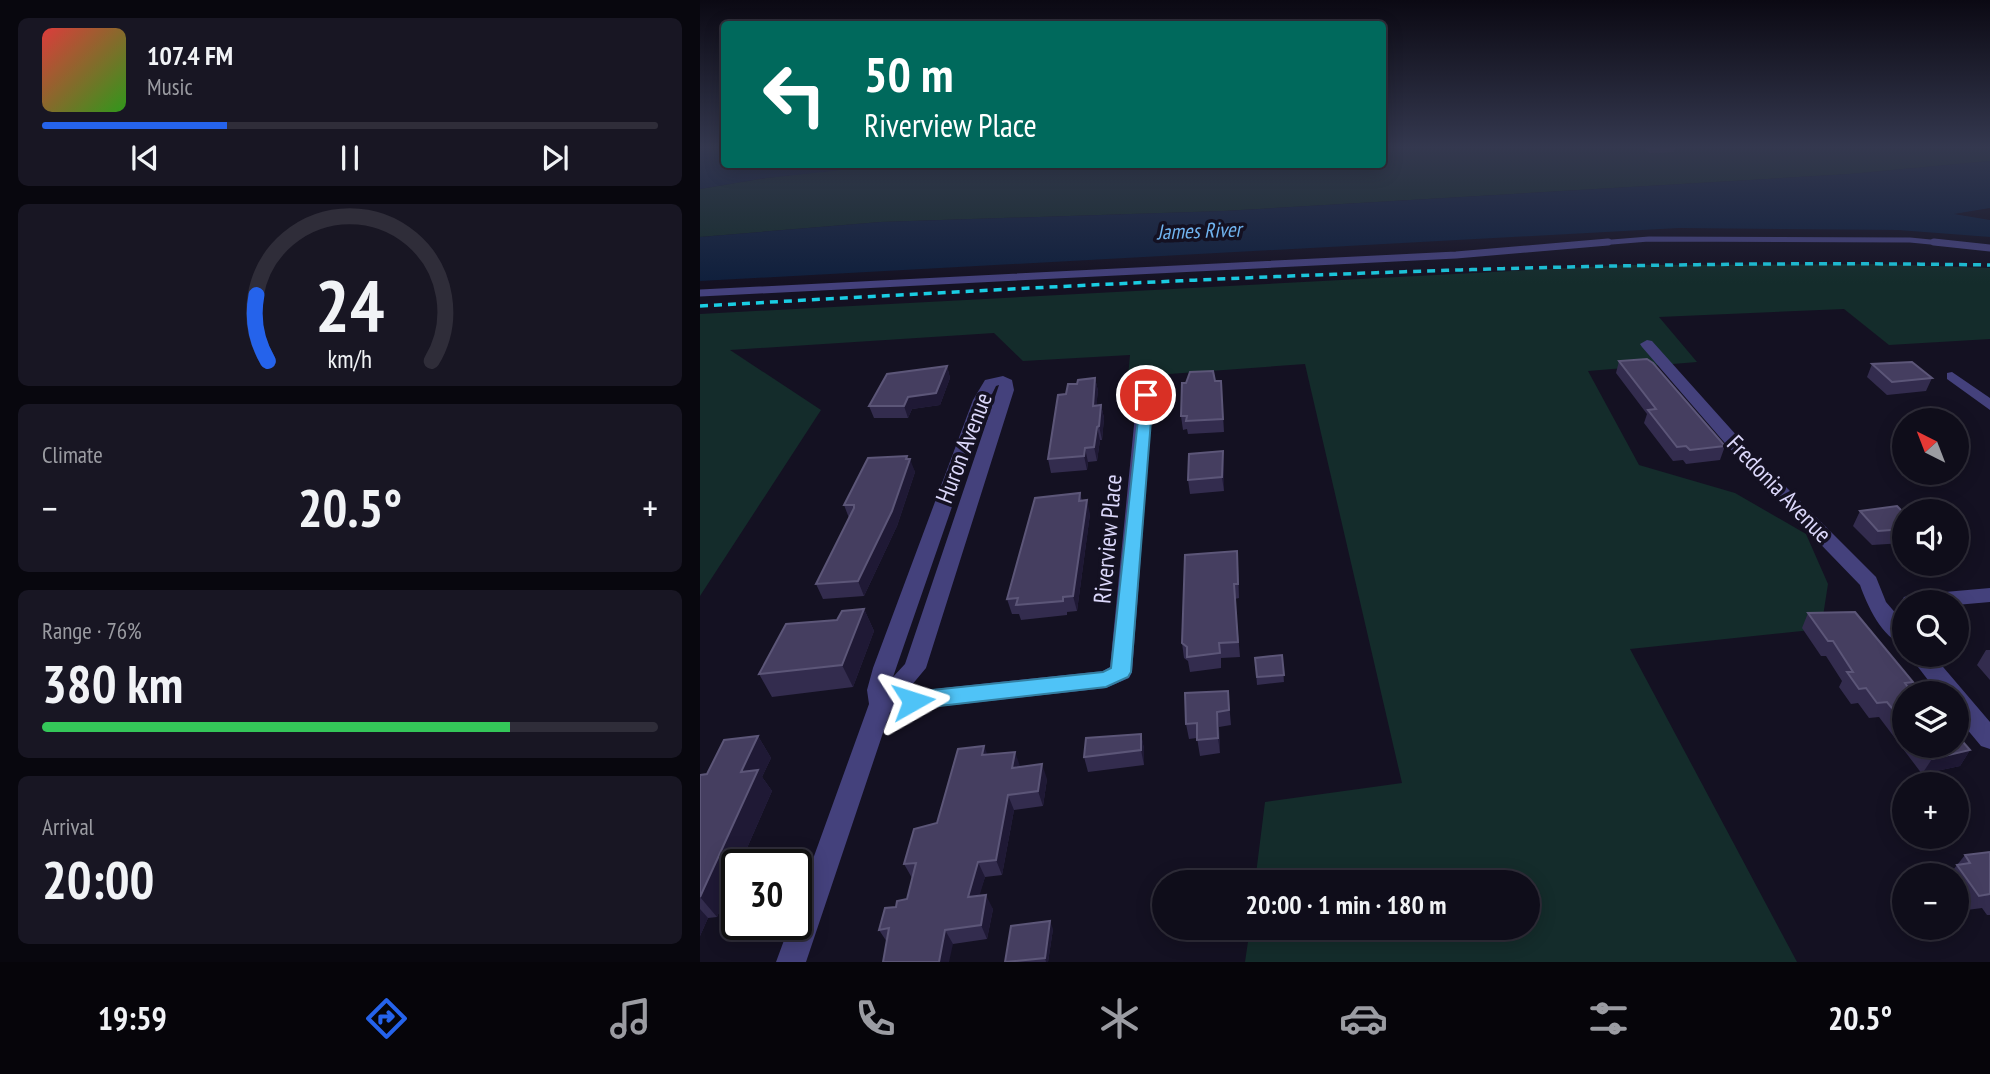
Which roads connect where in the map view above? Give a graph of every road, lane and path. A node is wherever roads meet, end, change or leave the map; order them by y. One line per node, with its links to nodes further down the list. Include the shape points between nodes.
1 (1990, 248): 2 (lane, via 1910,240 1649,239 1456,255)
2 (700, 293)
3 (1647, 344): 10 (street, Fredonia Avenue, via 1749,460 1869,582)
4 (1952, 376): 6 (street)
5 (1146, 395): 14 (street, Riverview Place, via 1121,672 1106,679)
6 (1990, 405)
7 (1990, 595): 8 (street)
8 (1969, 597)
9 (1892, 604): 10 (street)
10 (1877, 605): 11 (street, Fredonia Avenue)
11 (1892, 623)
12 (1930, 667): 13 (street)
13 (1941, 681)
14 (881, 704): 14 (street, Huron Avenue, via 915,668 1006,390 1003,380 990,383 981,400 884,668 878,690); 17 (street, Huron Avenue)
15 (1969, 714): 16 (street)
16 (1990, 739)
17 (791, 962)

